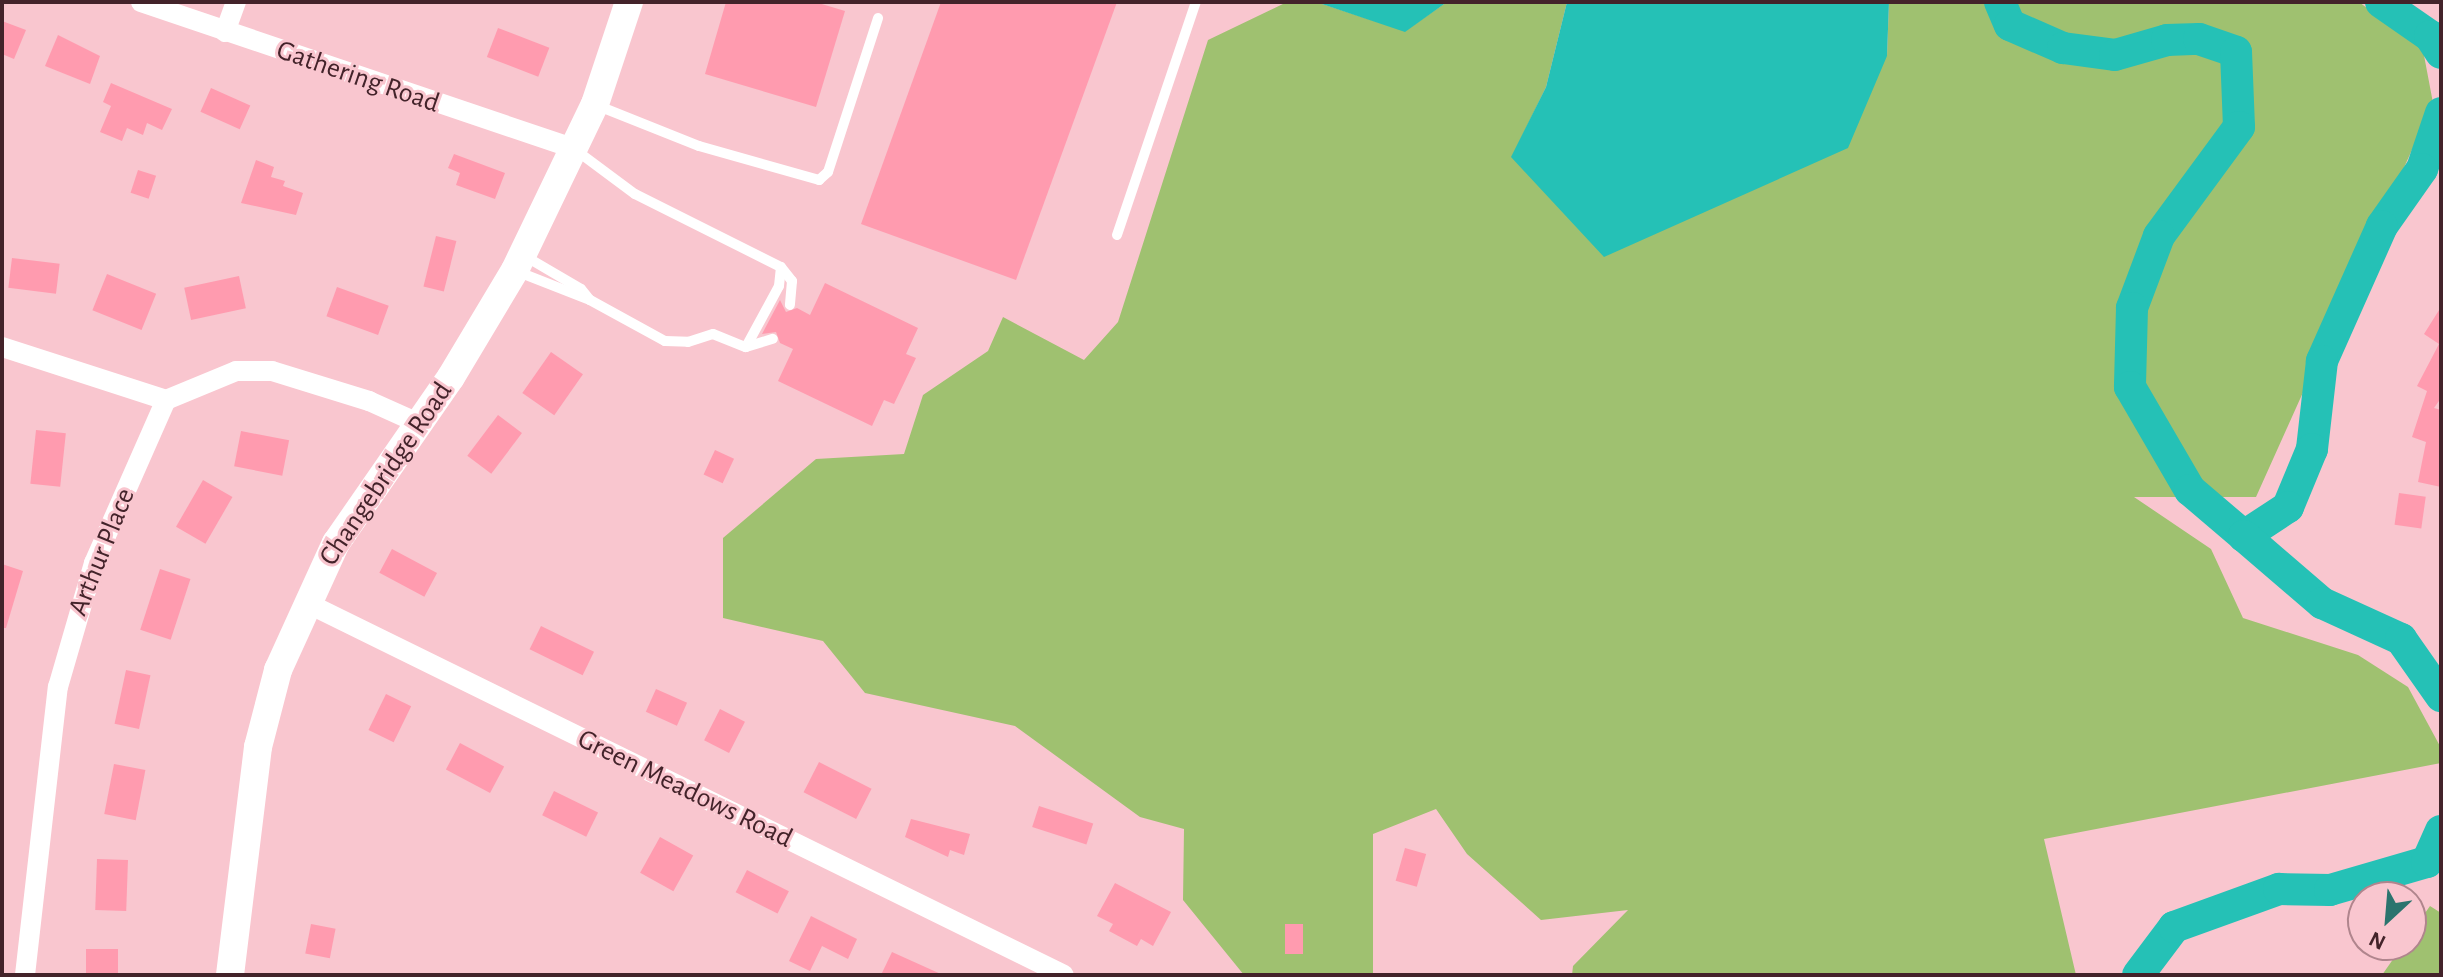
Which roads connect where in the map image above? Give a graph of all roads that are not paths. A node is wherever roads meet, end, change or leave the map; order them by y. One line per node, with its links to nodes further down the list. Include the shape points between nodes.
1 (141, 2): 6 (street, Gathering Road)
2 (236, 2): 6 (street)
3 (629, 2): 7 (main road, Changebridge Road)
4 (1196, 2): 9 (lane)
5 (878, 18): 7 (lane, via 828,172 819,180 699,146)
6 (225, 32): 8 (street, Gathering Road)
7 (595, 104): 8 (main road, Changebridge Road)
8 (575, 149): 10 (main road, Changebridge Road); 11 (lane, via 635,194)
9 (1117, 235)
10 (519, 263): 12 (lane); 12 (lane, via 581,289); 18 (main road, Changebridge Road)
11 (781, 267): 13 (lane, via 792,281); 16 (lane, via 779,286)
12 (590, 300): 16 (lane, via 665,341 688,342 713,334)
13 (790, 305)
14 (773, 339): 16 (lane)
15 (2, 347): 17 (street)
16 (746, 347)
17 (166, 400): 18 (street, via 236,371 264,370 369,401); 20 (street, Arthur Place, via 94,563 58,687)
18 (418, 423): 19 (main road, Changebridge Road, via 336,543)
19 (307, 603): 21 (main road, Changebridge Road, via 278,670 258,747); 22 (street, Green Meadows Road)
20 (25, 975)
21 (230, 975)
22 (1064, 975)

